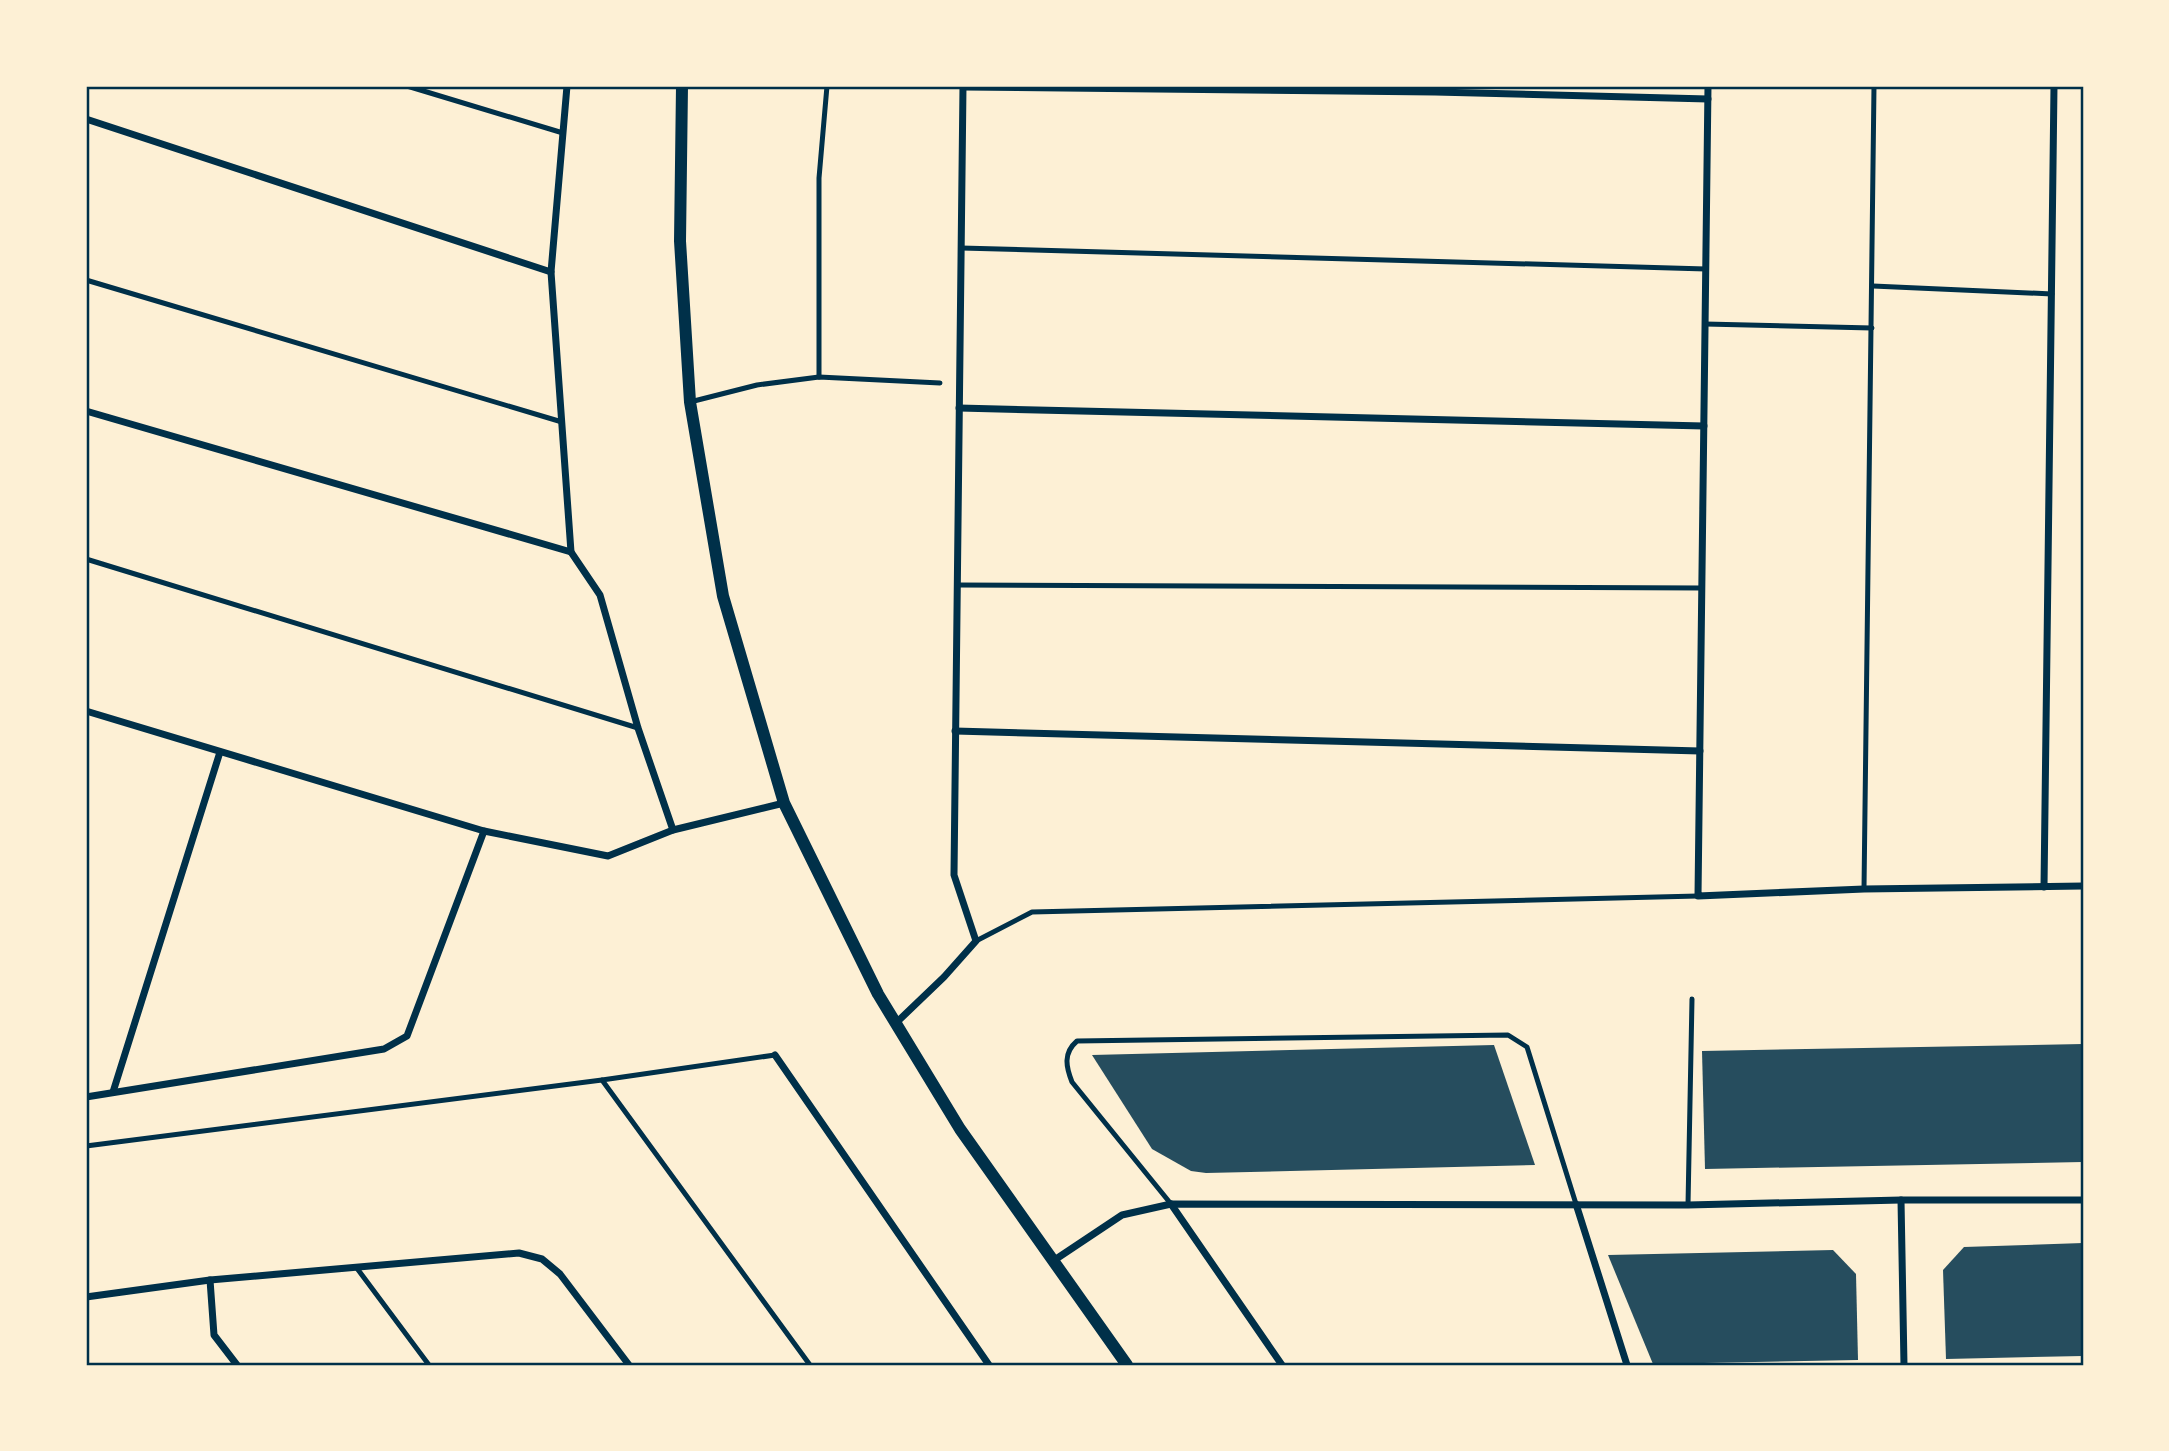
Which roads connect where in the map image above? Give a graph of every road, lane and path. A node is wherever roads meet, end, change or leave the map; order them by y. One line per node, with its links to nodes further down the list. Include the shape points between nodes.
1 (407, 86): 12 (lane)
2 (567, 86): 12 (street)
3 (682, 86): 23 (street, via 680,241)
4 (827, 86): 21 (lane, via 819,178)
5 (963, 86): 9 (street); 13 (street)
6 (1708, 86): 10 (street)
7 (1874, 86): 17 (lane)
8 (2054, 86): 18 (street)
9 (1435, 89): 10 (street)
10 (1707, 99): 14 (street)
11 (86, 119): 15 (street)
12 (563, 133): 15 (street)
13 (961, 247): 14 (lane); 24 (street)
14 (1706, 269): 19 (street)
15 (551, 272): 26 (street)
16 (86, 280): 26 (lane)
17 (1873, 286): 18 (lane); 20 (lane)
18 (2052, 294): 41 (street)
19 (1705, 324): 20 (lane); 27 (street)
20 (1872, 328): 42 (lane)
21 (819, 377): 22 (lane); 23 (lane, via 757,385)
22 (940, 383)
23 (690, 402): 37 (street, via 723,596)
24 (959, 408): 27 (street); 30 (street)
25 (86, 411): 28 (street)
26 (562, 422): 28 (street)
27 (1704, 426): 31 (street)
28 (571, 552): 33 (street, via 600,595)
29 (86, 559): 33 (lane)
30 (957, 585): 31 (lane); 34 (street)
31 (1702, 588): 35 (street)
32 (86, 711): 36 (street)
33 (638, 728): 38 (street)
34 (955, 731): 35 (street); 44 (street, via 954,875)
35 (1700, 751): 43 (street)
36 (220, 752): 39 (street); 49 (street)
37 (784, 803): 38 (street); 46 (street)
38 (673, 830): 39 (street, via 608,856)
39 (484, 831): 49 (street, via 407,1036 384,1049)
40 (2083, 886): 41 (street)
41 (2044, 887): 42 (street)
42 (1864, 889): 43 (street)
43 (1698, 896): 44 (lane, via 1032,912)
44 (976, 941): 46 (street)
45 (1692, 999): 56 (lane)
46 (896, 1023): 57 (street, via 960,1129)
47 (775, 1055): 48 (lane); 65 (street)
48 (602, 1080): 51 (lane); 64 (lane)
49 (113, 1092): 50 (street)
50 (86, 1097)
51 (86, 1146)
52 (1901, 1200): 53 (street); 56 (street); 69 (street)
53 (2083, 1200)
54 (1171, 1204): 55 (street); 55 (lane, via 1072,1082 1066,1065 1069,1047 1077,1041 1508,1035 1527,1047); 57 (street, via 1122,1215); 67 (street)
55 (1576, 1204): 56 (street); 68 (street)
56 (1688, 1205)
57 (1053, 1261): 66 (street)
58 (356, 1267): 59 (street); 62 (lane); 63 (street, via 519,1253 542,1259 560,1274)
59 (211, 1280): 60 (street); 61 (street, via 214,1335)
60 (86, 1297)
61 (237, 1365)
62 (429, 1365)
63 (629, 1365)
64 (810, 1365)
65 (989, 1365)
66 (1127, 1365)
67 (1282, 1365)
68 (1627, 1365)
69 (1904, 1365)

